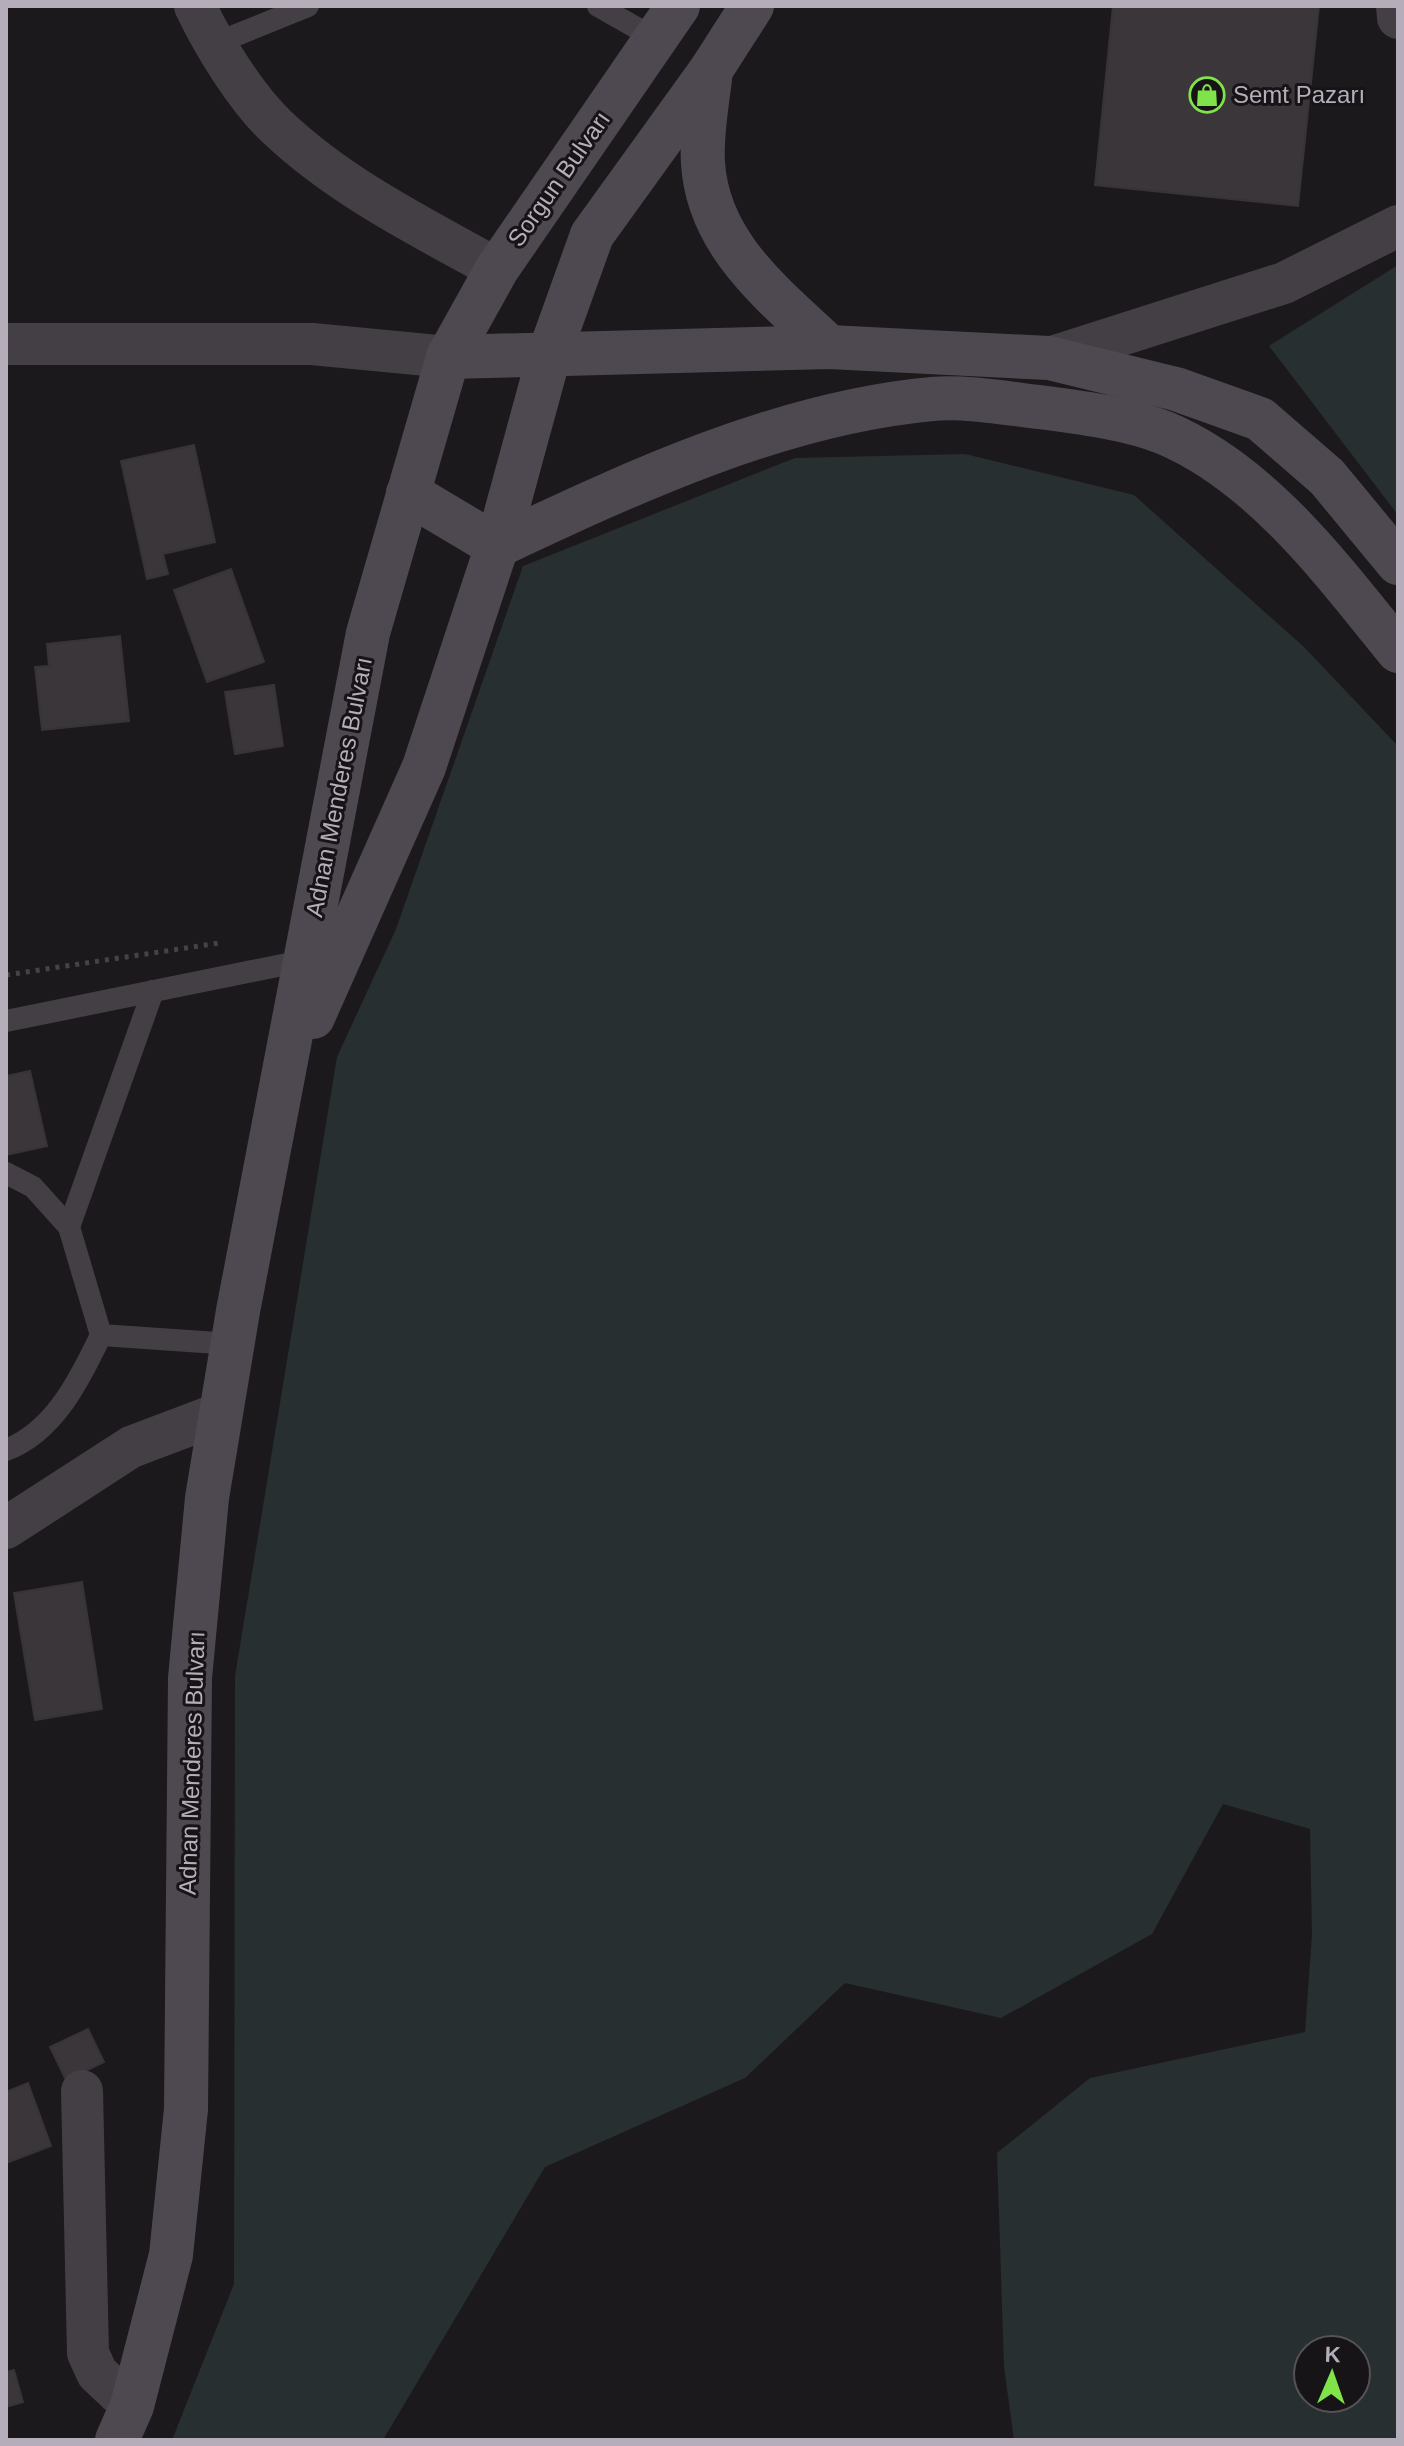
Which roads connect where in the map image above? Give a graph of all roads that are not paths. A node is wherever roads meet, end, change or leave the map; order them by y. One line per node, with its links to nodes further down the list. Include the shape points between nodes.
1 (195, 6): 8 (street)
2 (308, 6): 8 (lane)
3 (598, 6): 7 (lane)
4 (752, 6): 9 (main road)
5 (1397, 6): 6 (street)
6 (1398, 18)
7 (667, 23): 11 (main road, Sorgun Bulvarı)
8 (214, 44): 11 (street, via 275,126 369,198)
9 (711, 70): 13 (main road, via 703,163 716,221 744,267); 14 (main road, Adnan Menderes Bulvarı, via 592,235)
10 (1398, 226): 16 (street, via 1284,283)
11 (497, 269): 15 (main road, Sorgun Bulvarı)
12 (6, 344): 15 (street, via 312,344)
13 (829, 347): 14 (main road); 16 (main road)
14 (550, 352): 15 (main road); 18 (main road, Adnan Menderes Bulvarı)
15 (448, 357): 17 (main road, Sorgun Bulvarı)
16 (1049, 358): 19 (main road, via 1176,389 1260,419 1327,477)
17 (408, 493): 18 (main road); 21 (main road, Adnan Menderes Bulvarı, via 368,633)
18 (497, 546): 20 (main road, via 690,462 819,420 934,399 1014,404 1078,412 1165,433 1225,469 1280,512); 24 (main road, Adnan Menderes Bulvarı, via 424,767)
19 (1398, 563)
20 (1398, 651)
21 (307, 960): 22 (lane); 24 (main road, Adnan Menderes Bulvarı)
22 (153, 991): 23 (lane); 26 (lane)
23 (6, 1021)
24 (283, 1085): 28 (main road, Adnan Menderes Bulvarı)
25 (6, 1173): 26 (lane, via 33,1187)
26 (69, 1227): 27 (lane)
27 (101, 1335): 28 (lane); 30 (lane, via 50,1418 26,1442)
28 (232, 1344): 29 (main road, Adnan Menderes Bulvarı)
29 (221, 1413): 31 (street, via 131,1447); 33 (main road, Adnan Menderes Bulvarı, via 207,1498 190,1678 186,2109 171,2255)
30 (6, 1450)
31 (6, 1528)
32 (82, 2091): 33 (street, via 88,2353)
33 (124, 2423)

